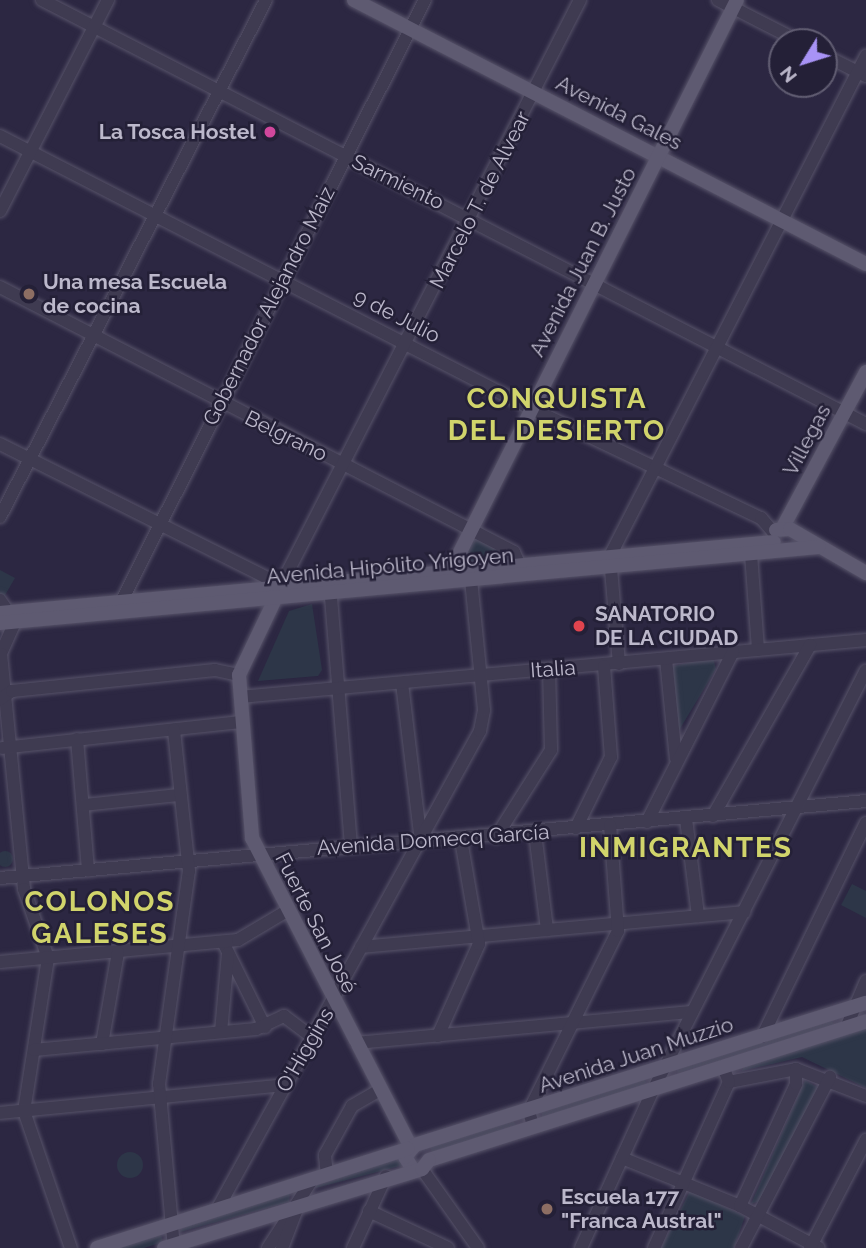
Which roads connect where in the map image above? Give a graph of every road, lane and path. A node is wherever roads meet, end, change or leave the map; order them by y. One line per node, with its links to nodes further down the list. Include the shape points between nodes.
1 (42, 0): 9 (street, Sarmiento)
2 (108, 0): 9 (street)
3 (266, 0): 15 (street)
4 (354, 0): 11 (main road, Avenida Gales)
5 (425, 0): 11 (street, Gobernador Alejandro Maiz)
6 (580, 0): 16 (street, Marcelo T. de Alvear)
7 (718, 0): 8 (street)
8 (735, 4): 10 (street); 20 (main road, Avenida Juan B. Justo)
9 (94, 27): 15 (street, Sarmiento); 18 (street)
10 (776, 28)
11 (411, 29): 16 (main road, Avenida Gales); 19 (street, Gobernador Alejandro Maiz)
12 (866, 56): 14 (street)
13 (838, 61): 14 (street)
14 (862, 74): 24 (street)
15 (219, 92): 19 (street, Sarmiento); 22 (street)
16 (534, 93): 20 (main road, Avenida Gales); 23 (street, Marcelo T. de Alvear)
17 (0, 135): 18 (street, 9 de Julio)
18 (30, 150): 21 (street); 22 (street, 9 de Julio)
19 (344, 155): 23 (street, Sarmiento); 26 (street, Gobernador Alejandro Maiz)
20 (659, 157): 24 (main road, Avenida Gales); 27 (main road, Avenida Juan B. Justo)
21 (0, 211)
22 (156, 216): 26 (street, 9 de Julio); 29 (street)
23 (471, 218): 27 (street, Sarmiento); 30 (street, Marcelo T. de Alvear)
24 (780, 220): 25 (main road, Avenida Gales); 31 (street)
25 (866, 264)
26 (281, 282): 30 (street, 9 de Julio); 33 (street, Gobernador Alejandro Maiz)
27 (595, 284): 31 (street, Sarmiento); 34 (main road, Avenida Juan B. Justo)
28 (0, 287): 29 (street, Belgrano)
29 (92, 338): 33 (street, Belgrano); 38 (street)
30 (407, 344): 34 (street, 9 de Julio); 39 (street, Marcelo T. de Alvear)
31 (719, 347): 35 (street, Sarmiento); 40 (street)
32 (866, 372): 35 (main road, Villegas)
33 (220, 404): 39 (street, Belgrano); 42 (street, Gobernador Alejandro Maiz)
34 (532, 409): 40 (street, 9 de Julio); 43 (main road, Avenida Juan B. Justo)
35 (845, 412): 36 (street, Sarmiento); 44 (main road, Villegas)
36 (866, 424)
37 (0, 444): 38 (street)
38 (28, 460): 41 (street); 42 (street)
39 (344, 464): 43 (street, Belgrano); 52 (street, Marcelo T. de Alvear)
40 (658, 466): 44 (street, 9 de Julio, via 761,518); 46 (street)
41 (0, 517)
42 (157, 528): 52 (street); 54 (street, Gobernador Alejandro Maiz)
43 (469, 528): 47 (street, Belgrano, via 514,552); 49 (main road, Avenida Juan B. Justo)
44 (783, 539): 45 (main road, Avenida Hipólito Yrigoyen); 46 (main road, Avenida Hipólito Yrigoyen); 48 (main road, via 818,547)
45 (751, 554): 46 (main road, Avenida Hipólito Yrigoyen); 58 (street)
46 (611, 561): 47 (main road, Avenida Hipólito Yrigoyen); 61 (street)
47 (523, 569): 49 (main road, Avenida Hipólito Yrigoyen); 50 (main road, Avenida Hipólito Yrigoyen)
48 (866, 573)
49 (448, 576): 50 (main road, Avenida Hipólito Yrigoyen); 51 (main road, Avenida Hipólito Yrigoyen)
50 (471, 579): 66 (street, O'Higgins)
51 (331, 587): 52 (main road, Avenida Hipólito Yrigoyen); 68 (street)
52 (279, 592): 54 (main road, Avenida Hipólito Yrigoyen); 65 (main road, Fuerte San José)
53 (0, 600): 55 (street)
54 (118, 607): 55 (main road, Avenida Hipólito Yrigoyen)
55 (7, 617): 70 (street, via 1,654)
56 (866, 640): 57 (street, Italia)
57 (810, 645): 58 (street, Italia); 80 (street)
58 (758, 650): 59 (street, Italia)
59 (733, 652): 60 (street, Italia); 75 (street)
60 (666, 659): 61 (street, Italia); 75 (street)
61 (619, 664): 62 (street, Italia)
62 (604, 666): 63 (street, Italia); 85 (street, via 611,757)
63 (549, 669): 66 (street, Italia); 88 (street, via 551,750)
64 (866, 671): 79 (street)
65 (239, 674): 69 (main road, Fuerte San José); 70 (street, via 215,670 12,691)
66 (481, 675): 67 (street, Italia); 87 (street, O'Higgins, via 480,731)
67 (402, 683): 68 (street, Italia); 87 (street)
68 (338, 688): 69 (street, Italia); 90 (street)
69 (240, 696): 71 (main road, Fuerte San José)
70 (2, 699): 74 (street)
71 (242, 722): 72 (street); 91 (main road, Fuerte San José)
72 (174, 730): 73 (street); 76 (street)
73 (77, 738): 74 (street); 78 (street)
74 (4, 748): 94 (street)
75 (676, 760): 82 (street)
76 (179, 795): 78 (street); 92 (street)
77 (866, 802): 79 (street, Avenida Domecq García)
78 (84, 805): 93 (street)
79 (797, 808): 80 (street, Avenida Domecq García); 97 (street)
80 (713, 816): 81 (street, Avenida Domecq García)
81 (687, 819): 82 (street, Avenida Domecq García); 98 (street)
82 (647, 822): 84 (street, Avenida Domecq García)
83 (866, 823): 120 (street)
84 (610, 825): 85 (street, Avenida Domecq García); 99 (street)
85 (576, 828): 86 (street, Avenida Domecq García)
86 (535, 833): 88 (street, Avenida Domecq García); 100 (street)
87 (419, 836): 89 (street, Avenida Domecq García); 90 (street, Avenida Domecq García); 104 (street, O'Higgins)
88 (496, 837): 89 (street, Avenida Domecq García)
89 (461, 840): 101 (street)
90 (351, 845): 91 (street, Avenida Domecq García)
91 (256, 855): 92 (street, Avenida Domecq García); 96 (main road, Fuerte San José)
92 (187, 860): 93 (street, Avenida Domecq García); 102 (street)
93 (88, 870): 94 (street, Avenida Domecq García)
94 (23, 876): 95 (street, Avenida Domecq García); 106 (street)
95 (0, 878)
96 (285, 912): 103 (street); 109 (main road, Fuerte San José)
97 (744, 912): 98 (street); 111 (street)
98 (698, 916): 99 (street)
99 (619, 923): 100 (street); 113 (street)
100 (547, 930): 101 (street)
101 (478, 936): 104 (street); 117 (street)
102 (182, 945): 103 (street); 105 (street); 118 (street)
103 (226, 947): 114 (street); 116 (street)
104 (362, 947): 109 (street, O'Higgins)
105 (118, 952): 106 (street); 122 (street)
106 (48, 958): 107 (street); 123 (street)
107 (0, 962)
108 (866, 981): 110 (street)
109 (332, 1002): 119 (street, O'Higgins); 121 (main road, Fuerte San José)
110 (859, 1005): 115 (street); 120 (main road, Avenida Juan Muzzio)
111 (692, 1012): 113 (street); 125 (street)
112 (866, 1021): 115 (main road, Avenida Juan Muzzio)
113 (573, 1023): 117 (street); 135 (street)
114 (265, 1027): 116 (street); 119 (street, via 284,1016)
115 (846, 1028): 124 (main road, Avenida Juan Muzzio)
116 (221, 1032): 118 (street)
117 (438, 1036): 121 (street)
118 (169, 1037): 122 (street); 133 (street)
119 (312, 1037): 129 (street, O'Higgins)
120 (762, 1037): 125 (main road, Avenida Juan Muzzio)
121 (356, 1043): 131 (main road, Fuerte San José)
122 (102, 1044): 123 (street)
123 (34, 1050): 134 (street)
124 (723, 1066): 128 (street); 130 (main road, Avenida Juan Muzzio)
125 (666, 1067): 130 (street); 135 (main road, Avenida Juan Muzzio)
126 (796, 1069): 127 (street); 128 (street); 147 (street, via 796,1084)
127 (830, 1077): 132 (street); 150 (street)
128 (729, 1082): 145 (street)
129 (284, 1085): 133 (street); 148 (street, O'Higgins)
130 (654, 1088): 137 (main road, Avenida Juan Muzzio); 140 (street)
131 (382, 1089): 139 (main road, Fuerte San José); 142 (street, via 352,1106 326,1155)
132 (866, 1096)
133 (159, 1097): 134 (street); 151 (street)
134 (24, 1111): 136 (street); 155 (street)
135 (529, 1111): 137 (street); 139 (main road, Avenida Juan Muzzio)
136 (0, 1113)
137 (533, 1126): 141 (main road, Avenida Juan Muzzio)
138 (866, 1140): 154 (street)
139 (413, 1147): 141 (main road); 141 (main road); 142 (main road, Avenida Juan Muzzio)
140 (622, 1158): 145 (street); 162 (street)
141 (421, 1166): 143 (main road, Avenida Juan Muzzio); 152 (street)
142 (327, 1175): 144 (main road, Avenida Juan Muzzio)
143 (386, 1176): 146 (main road, Avenida Juan Muzzio); 149 (street)
144 (312, 1180): 146 (street); 148 (main road, Avenida Juan Muzzio)
145 (684, 1181): 147 (street); 163 (street)
146 (298, 1205): 153 (main road, Avenida Juan Muzzio); 157 (street); 158 (street)
147 (740, 1206): 150 (street)
148 (218, 1209): 151 (main road, Avenida Juan Muzzio)
149 (369, 1211): 159 (street); 160 (street)
150 (758, 1215): 154 (street); 164 (street)
151 (170, 1224): 153 (street); 156 (main road, Avenida Juan Muzzio)
152 (467, 1242): 161 (street)
153 (170, 1247)
154 (814, 1247)
155 (71, 1248)
156 (97, 1248)
157 (268, 1248)
158 (282, 1248)
159 (353, 1248)
160 (448, 1248)
161 (478, 1248)
162 (581, 1248)
163 (654, 1248)
164 (741, 1248)

